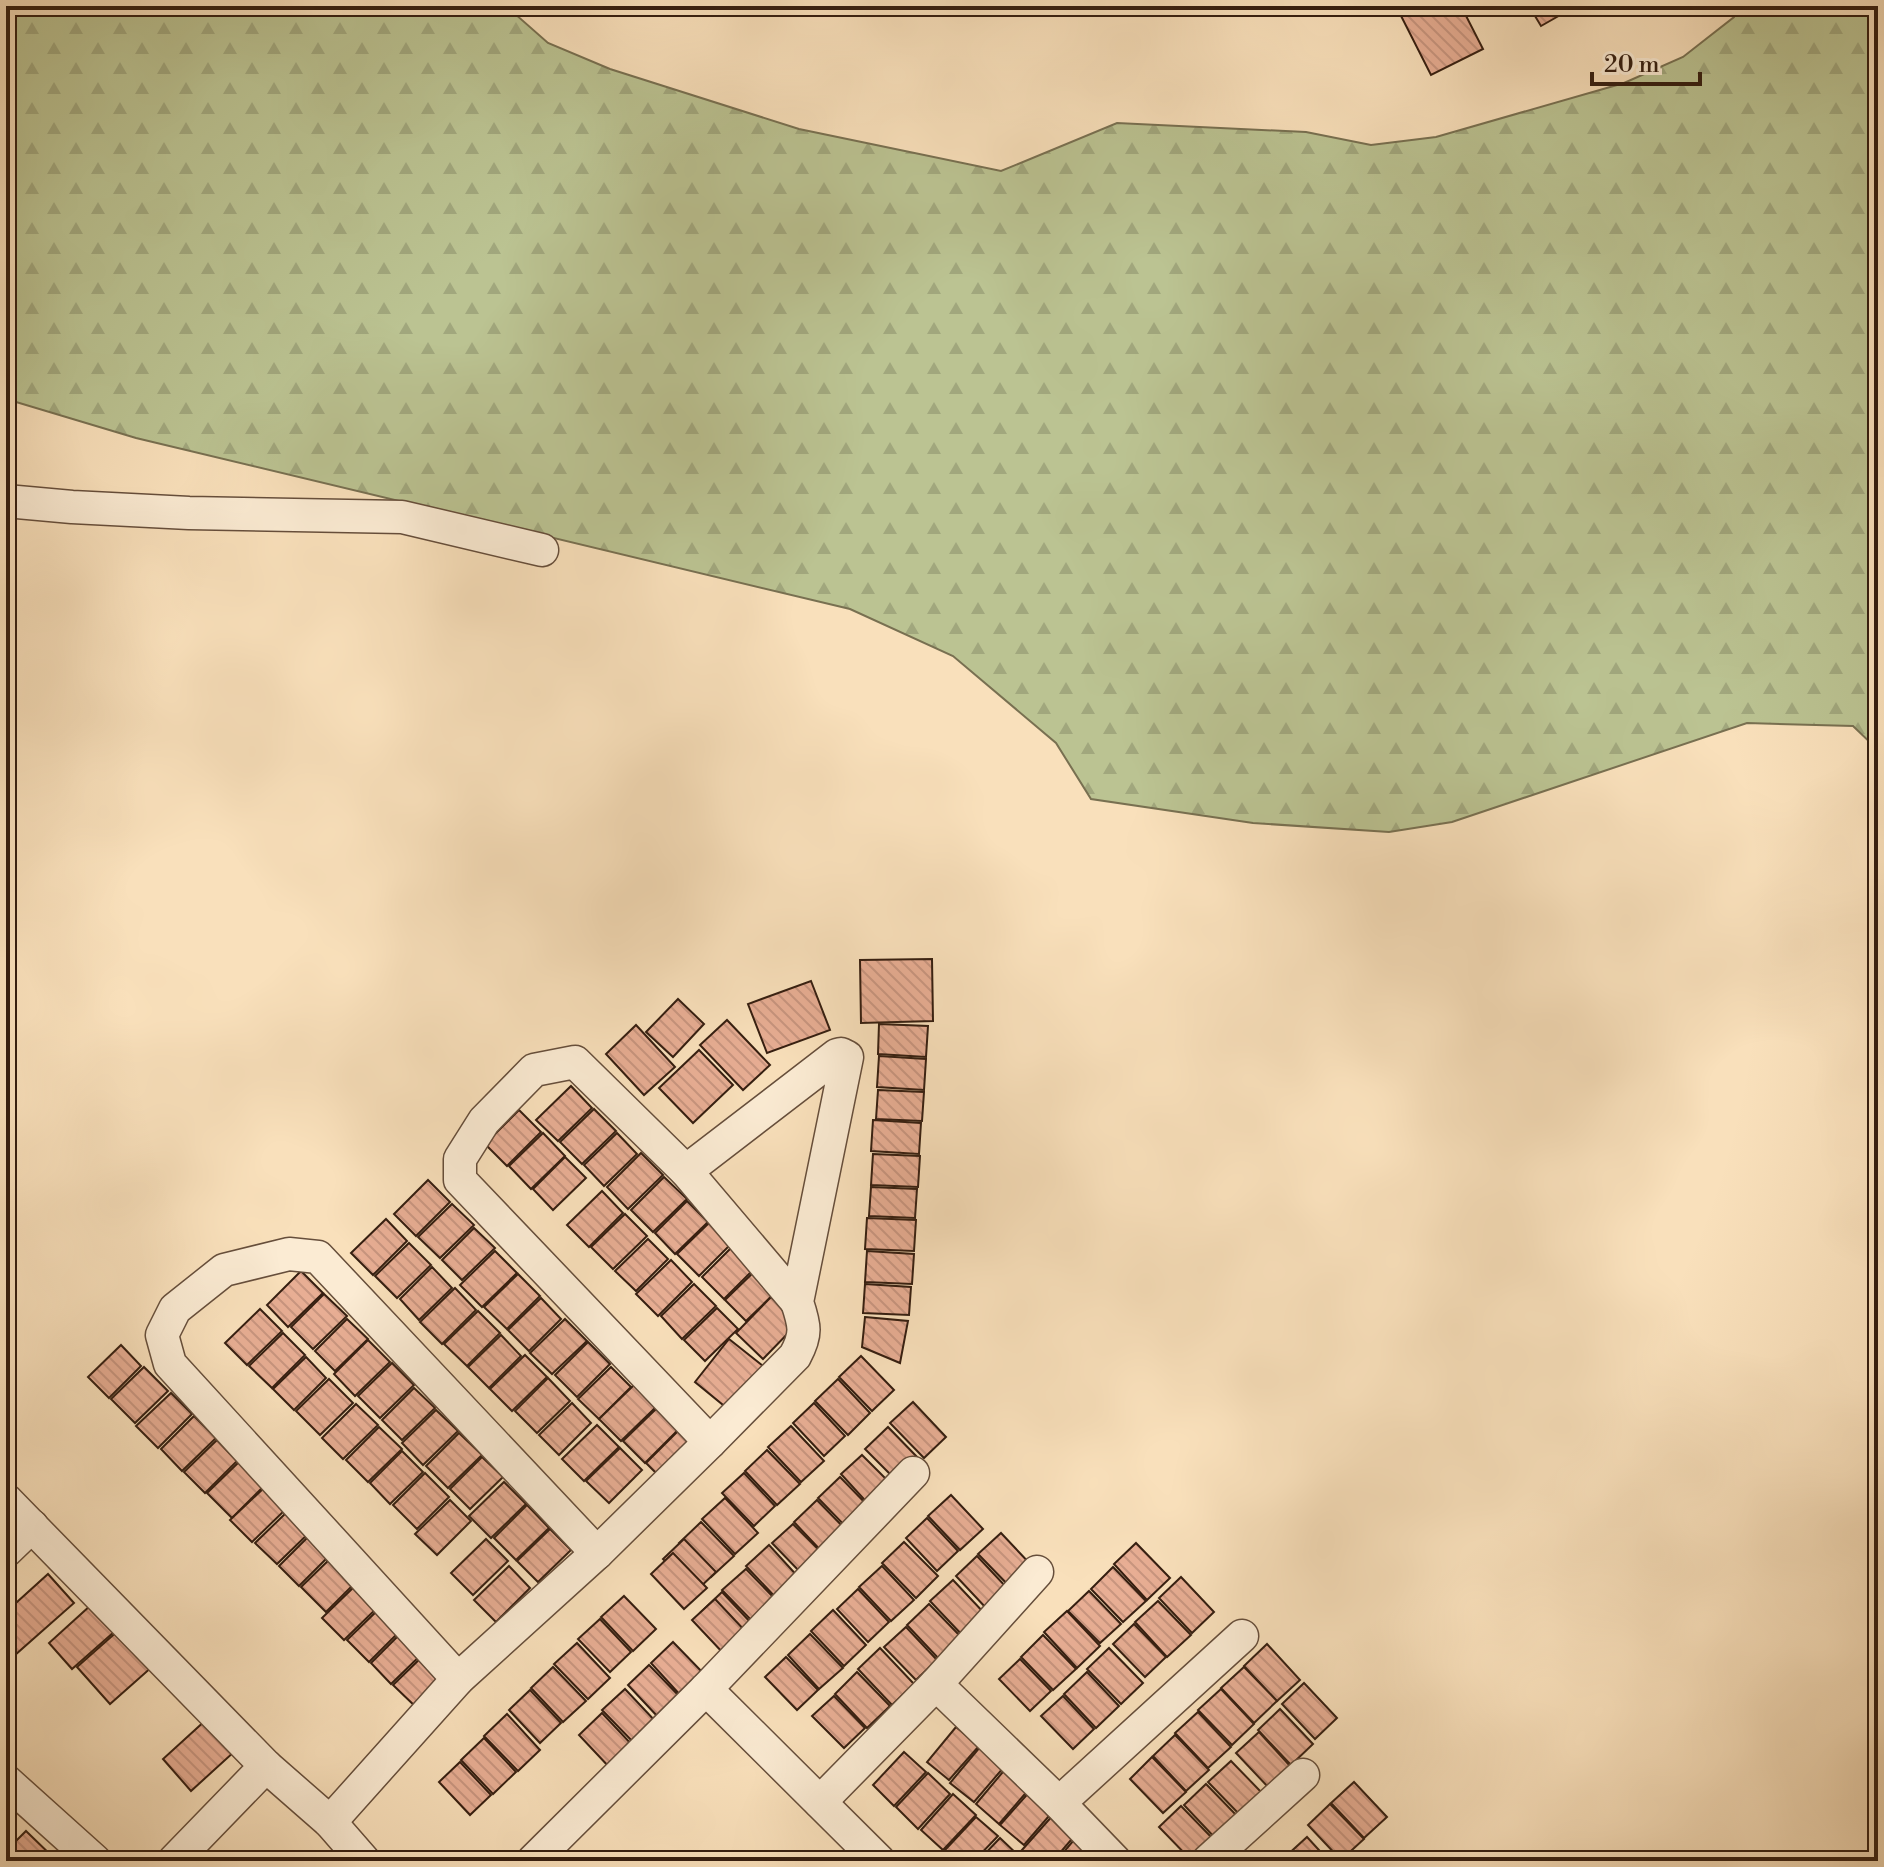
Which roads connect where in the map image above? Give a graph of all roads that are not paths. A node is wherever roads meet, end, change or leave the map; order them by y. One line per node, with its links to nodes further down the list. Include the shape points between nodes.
1 (6, 501): 2 (street, via 189,513 402,517)
2 (542, 550)
3 (686, 1171): 4 (street); 4 (street, via 837,1055 845,1055); 5 (street, via 575,1062 534,1070 484,1121 460,1159 460,1180)
4 (797, 1302): 5 (street, via 805,1324 795,1356)
5 (710, 1442): 10 (street)
6 (913, 1473): 15 (street)
7 (6, 1500): 8 (street)
8 (32, 1526): 9 (street); 16 (street)
9 (6, 1551)
10 (597, 1553): 13 (street); 13 (street, via 318,1257 289,1254 224,1270 175,1309 162,1335 170,1364)
11 (1037, 1572): 14 (street)
12 (1242, 1636): 20 (street)
13 (458, 1679): 21 (street)
14 (936, 1684): 19 (street); 20 (street)
15 (706, 1689): 19 (street); 25 (street)
16 (266, 1766): 21 (street); 23 (street)
17 (1303, 1775): 28 (street)
18 (9, 1790): 22 (street)
19 (820, 1802): 26 (street)
20 (1059, 1803): 27 (street)
21 (330, 1822): 24 (street)
22 (95, 1861)
23 (174, 1861)
24 (364, 1861)
25 (533, 1861)
26 (879, 1861)
27 (1115, 1861)
28 (1208, 1861)

